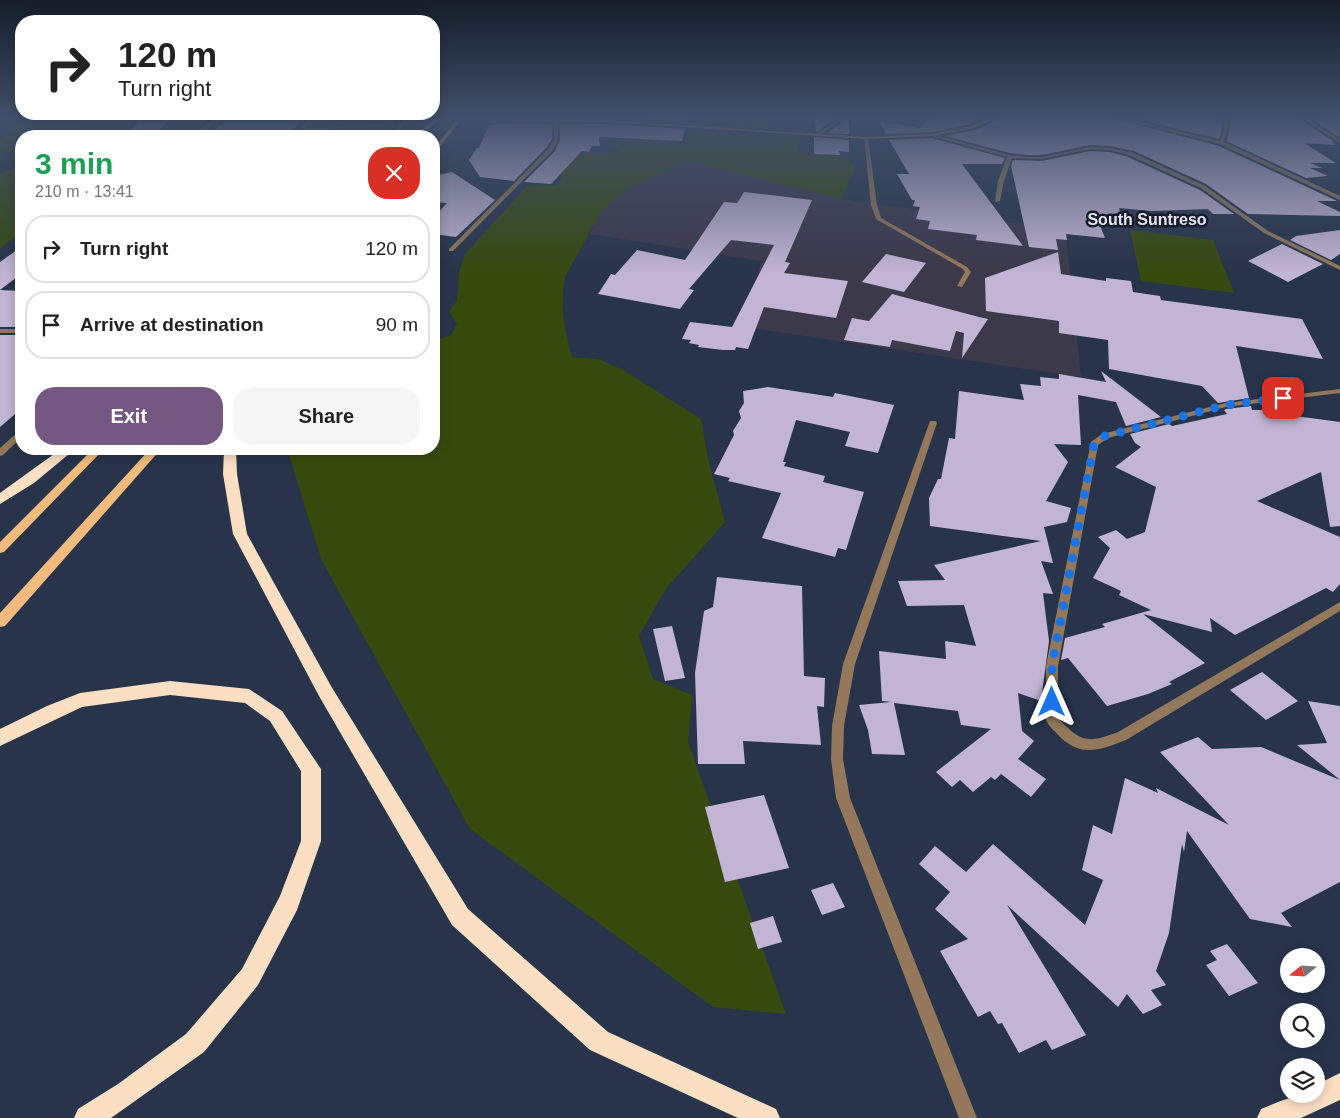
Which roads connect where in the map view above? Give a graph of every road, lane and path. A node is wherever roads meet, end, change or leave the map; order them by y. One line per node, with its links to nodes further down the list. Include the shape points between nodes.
1 (531, 169): 8 (street)
2 (870, 169): 10 (street, via 879,219 965,268 968,272)
3 (1005, 169): 7 (street)
4 (1164, 169): 9 (street, via 1203,187 1266,232)
5 (1278, 169): 6 (street)
6 (1340, 198)
7 (997, 201)
8 (451, 250)
9 (1340, 268)
10 (960, 286)
11 (0, 331): 12 (street)
12 (15, 331)
13 (1340, 391): 23 (street, via 1226,405 1105,436 1094,444 1052,666 1052,720 1071,740 1093,747 1122,736)
14 (933, 423): 29 (street, via 850,664 838,726 837,759 843,798)
15 (15, 439): 16 (street)
16 (0, 453)
17 (61, 455): 21 (highway)
18 (93, 455): 22 (main road)
19 (151, 455): 24 (main road)
20 (230, 455): 28 (highway, via 240,534 325,692 460,917 599,1040)
21 (0, 499)
22 (0, 549)
23 (1340, 606)
24 (0, 622)
25 (0, 738): 27 (highway, via 80,700 170,688 214,692 249,696 276,716 311,769 311,841 289,902 250,977 195,1043 127,1093)
26 (1340, 1086): 30 (highway)
27 (86, 1118)
28 (767, 1118)
29 (968, 1118)
30 (1270, 1118)

